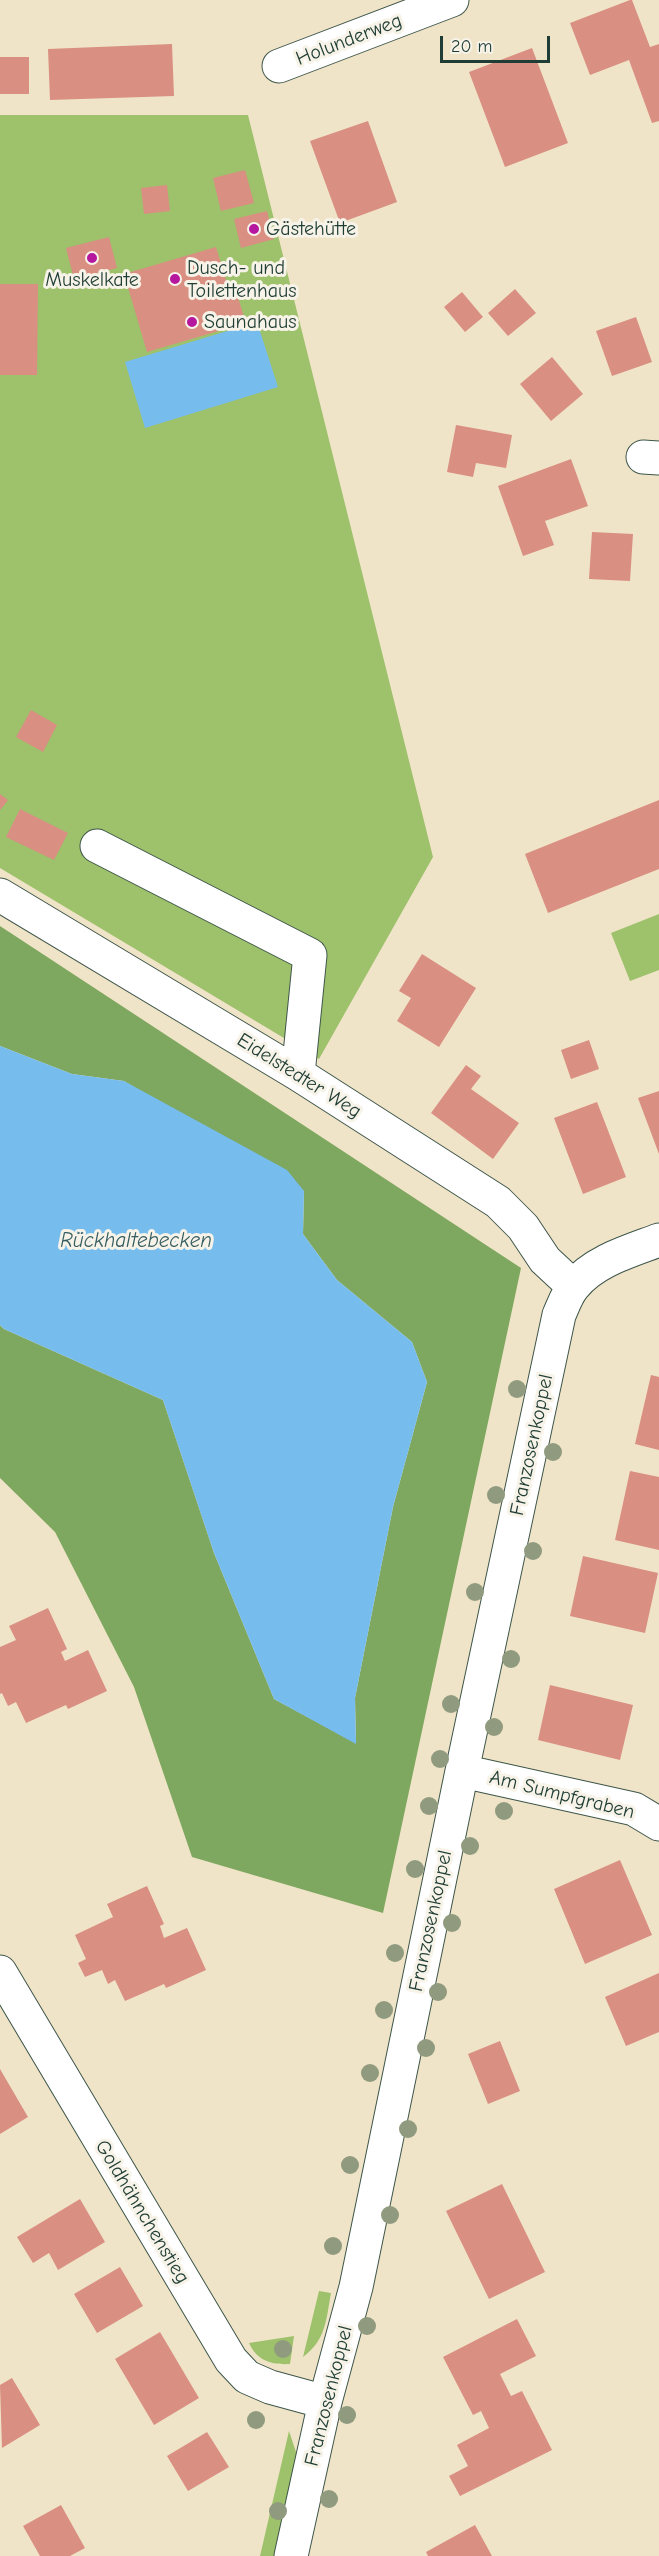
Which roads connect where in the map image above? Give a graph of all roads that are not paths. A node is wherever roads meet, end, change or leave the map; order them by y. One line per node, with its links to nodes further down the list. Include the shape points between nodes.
1 (452, 0): 2 (street, Holunderweg)
2 (279, 66)
3 (97, 846): 5 (street, via 310,956)
4 (0, 895): 5 (street, Eidelstedter Weg)
5 (298, 1074): 7 (street, Eidelstedter Weg, via 498,1202)
6 (659, 1240): 7 (street, via 616,1256)
7 (573, 1286): 8 (street, Franzosenkoppel, via 559,1315)
8 (462, 1771): 9 (street, Am Sumpfgraben, via 634,1809); 11 (street, Franzosenkoppel, via 356,2287)
9 (659, 1824)
10 (0, 1971): 11 (street, Goldhähnchenstieg, via 231,2360 247,2377)
11 (325, 2402): 12 (street, Franzosenkoppel)
12 (291, 2556)

